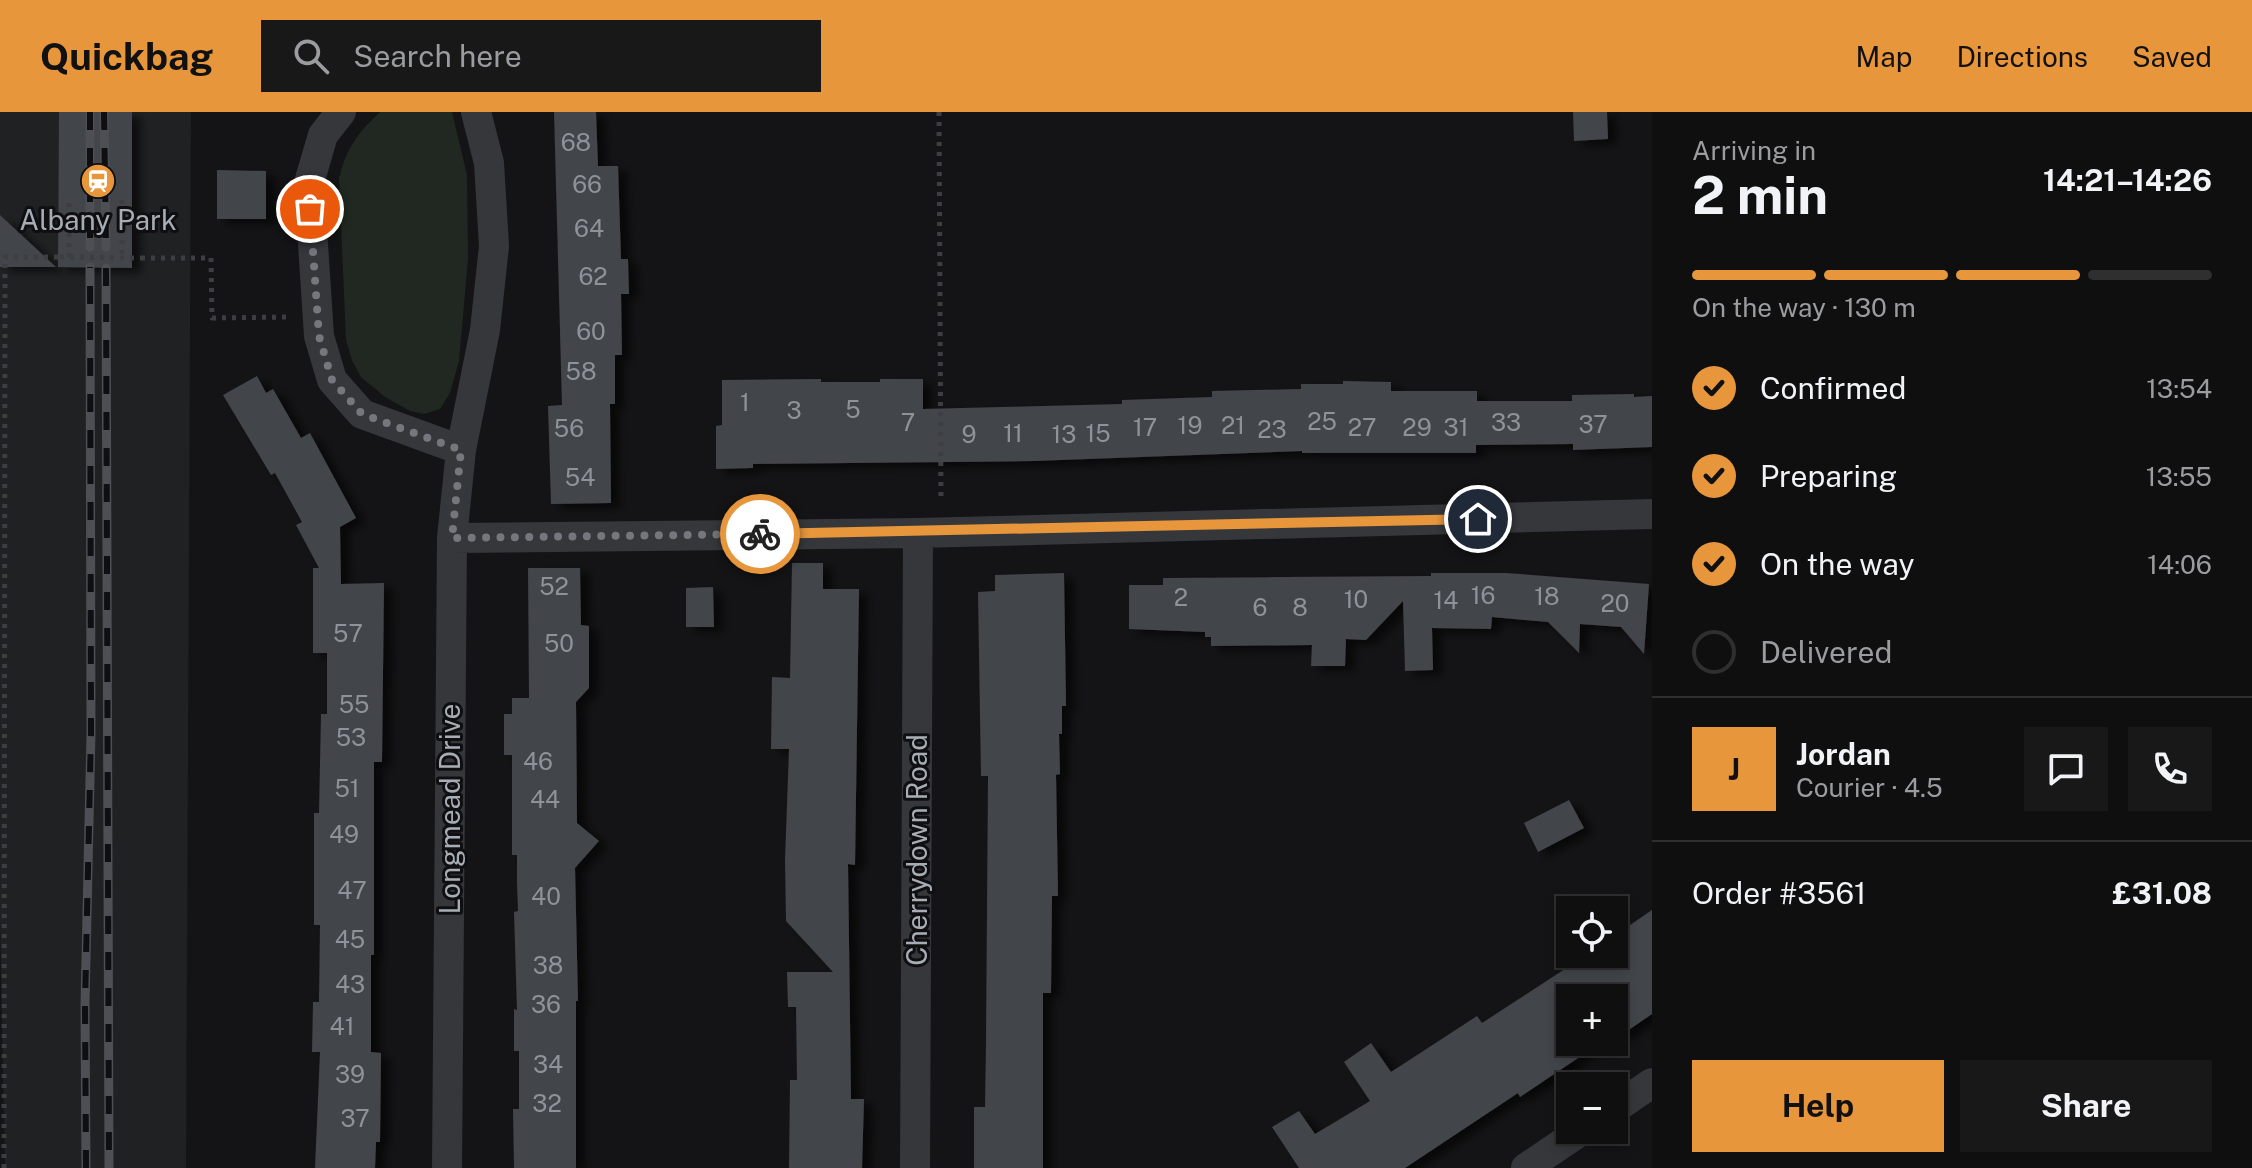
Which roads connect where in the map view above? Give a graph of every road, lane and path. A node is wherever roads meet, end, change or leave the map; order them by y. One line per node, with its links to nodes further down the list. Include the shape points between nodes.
1 (341, 112): 10 (street, via 323,135 309,183)
2 (476, 112): 11 (street, Longmead Drive, via 489,163 494,246 485,330)
3 (939, 112): 13 (path)
4 (69, 199): 6 (path)
5 (122, 200): 7 (path)
6 (69, 257): 7 (path, bridge); 8 (path, via 5,257)
7 (122, 258): 10 (path, bridge, via 211,258 212,318)
8 (4, 267): 9 (path); 18 (path)
9 (0, 274)
10 (317, 317): 11 (street, via 332,380 362,414)
11 (461, 450): 14 (street, Longmead Drive)
12 (1652, 514): 13 (street)
13 (930, 532): 14 (street); 20 (street, Cherrydown Road)
14 (452, 538): 19 (street, Longmead Drive)
15 (1652, 1083): 16 (street)
16 (1628, 1099)
17 (1561, 1144): 21 (street)
18 (4, 1168)
19 (447, 1168)
20 (915, 1168)
21 (1526, 1168)

